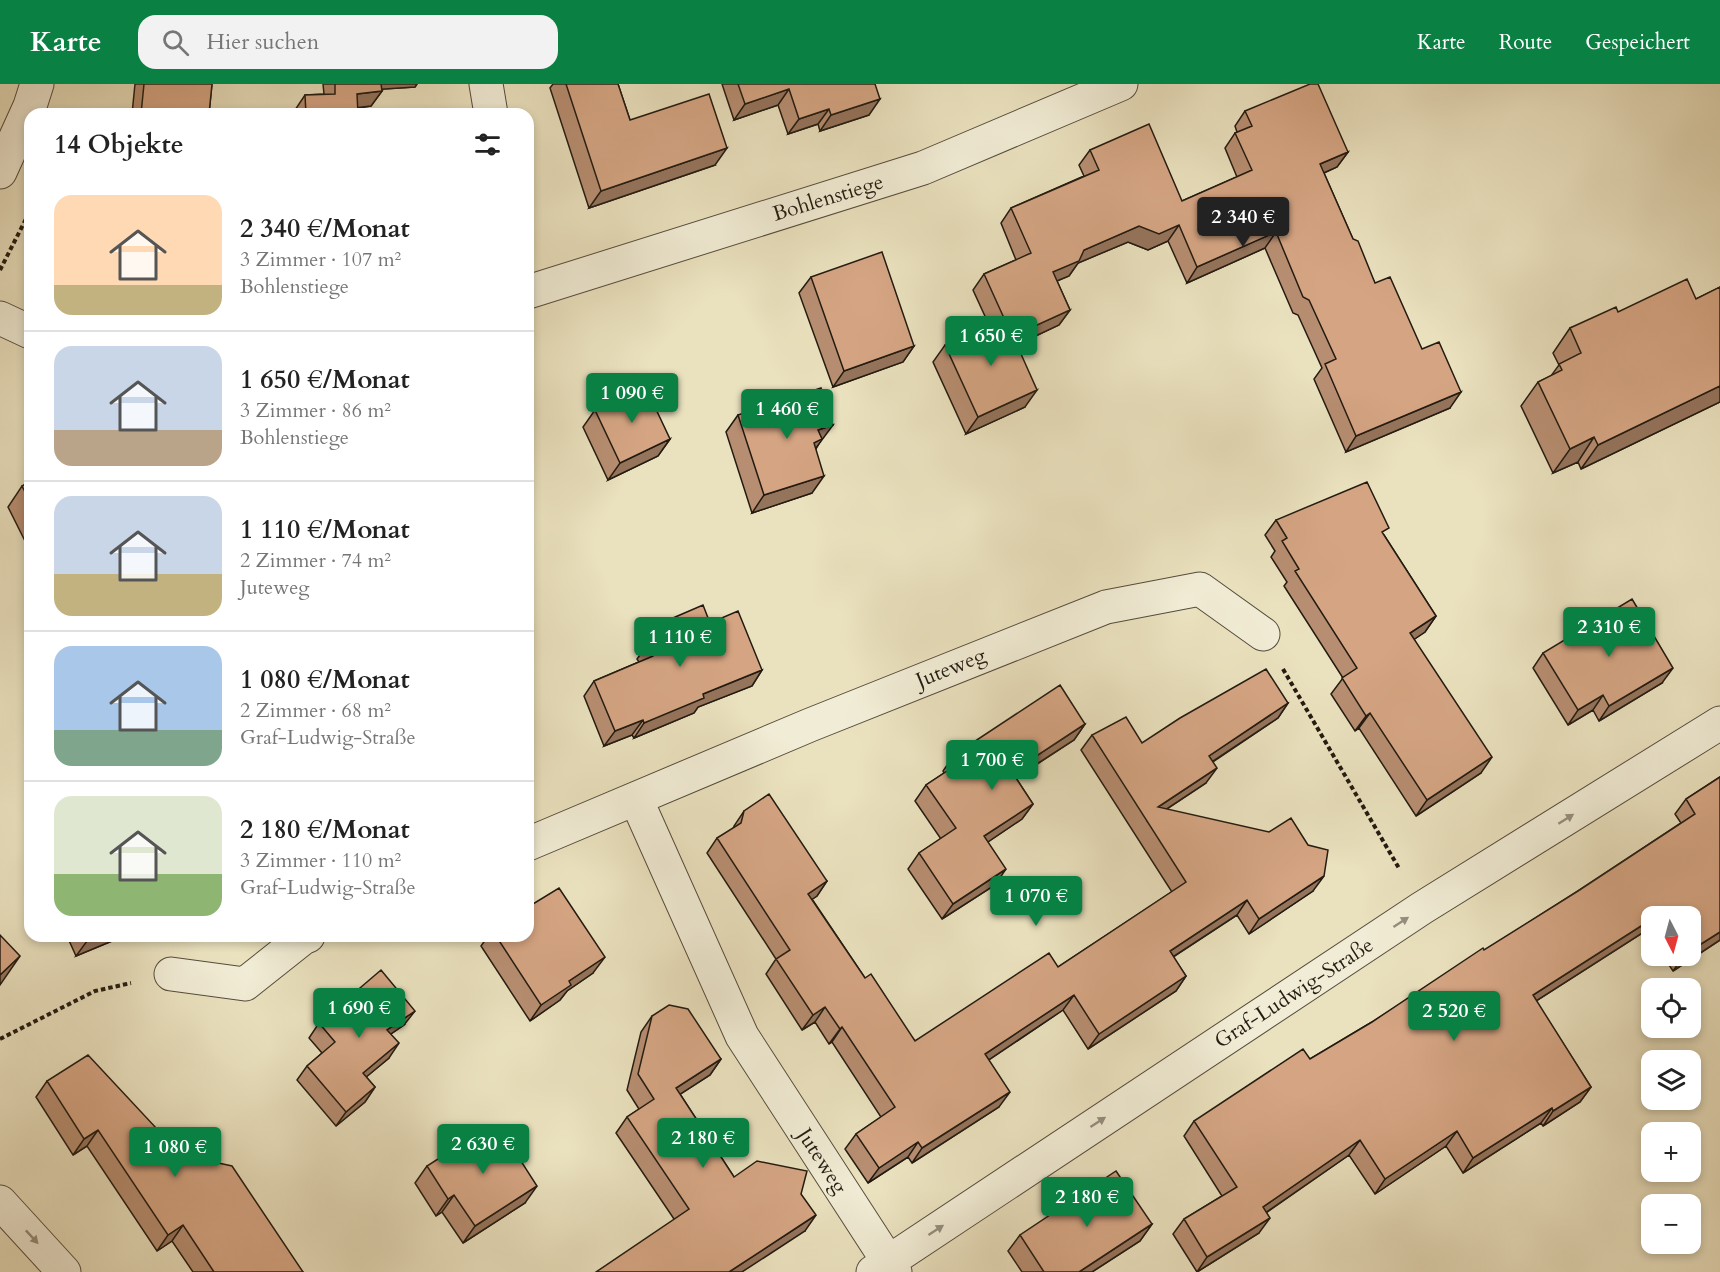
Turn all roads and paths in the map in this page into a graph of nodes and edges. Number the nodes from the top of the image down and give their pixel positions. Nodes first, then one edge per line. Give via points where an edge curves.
1 (37, 84) edge
2 (486, 84) edge
3 (1121, 84) edge
4 (29, 108) edge
5 (490, 108) edge
6 (24, 119) edge
7 (0, 172) edge
8 (24, 223) edge
9 (0, 270) edge
10 (534, 290) edge
11 (0, 318) edge
12 (24, 329) edge
13 (1263, 634) joint
14 (1720, 723) edge
15 (636, 799) junction
16 (534, 842) edge
17 (1422, 908) junction
18 (298, 942) edge
19 (171, 974) joint
20 (0, 1039) edge
21 (0, 1202) edge
22 (885, 1269) edge
23 (64, 1272) edge

1 - 4 street
2 - 5 street
3 - 10 street, Bohlenstiege via 923,168
6 - 7 street
8 - 9 path
11 - 12 street
13 - 15 street, Juteweg via 1200,589 1106,607 810,724
13 - 17 path
17 -> 14 street, Graf-Ludwig-Straße
15 - 16 street, Juteweg
15 - 22 street, Juteweg via 742,1036
22 -> 17 street, Graf-Ludwig-Straße
18 - 19 street via 245,984
19 - 20 path via 95,991
21 -> 23 street

